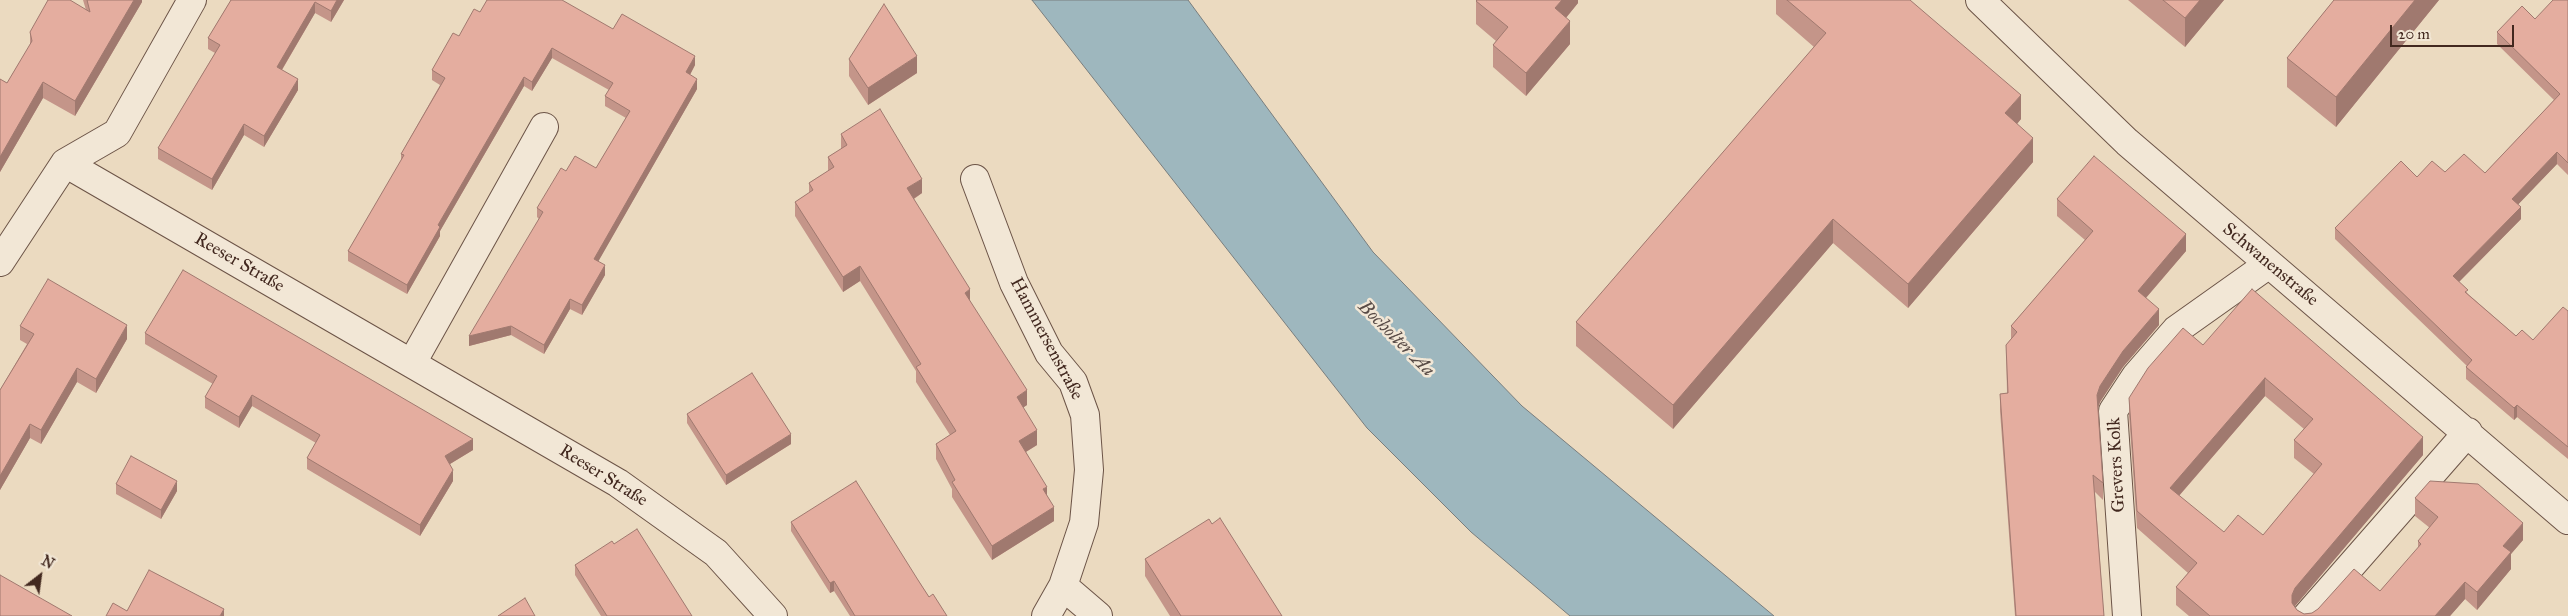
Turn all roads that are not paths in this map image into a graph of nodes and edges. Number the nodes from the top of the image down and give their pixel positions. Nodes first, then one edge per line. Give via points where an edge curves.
1 (192, 0) edge
2 (1980, 0) edge
3 (544, 127) dead end
4 (65, 163) junction
5 (975, 180) dead end
6 (0, 262) edge
7 (2269, 264) junction
8 (412, 363) junction
9 (2468, 432) junction
10 (2568, 520) edge
11 (1063, 586) junction
12 (773, 616) edge
13 (1046, 616) edge
14 (1098, 616) edge
15 (2127, 616) edge
16 (2307, 616) edge

1 - 4 street via 117,133
2 - 7 street, Schwanenstraße via 2127,142
3 - 8 street
4 - 6 street
4 - 8 street, Reeser Straße
5 - 11 street, Hammersenstraße via 1014,283 1049,353 1073,382 1085,415 1089,470 1084,523
7 - 9 street, Schwanenstraße
7 - 15 street, Grevers Kolk via 2176,330 2136,376 2113,411
8 - 12 street, Reeser Straße via 618,482 716,553
9 - 10 street, Schwanenstraße
9 - 16 street
11 - 13 street, Hammersenstraße
11 - 14 street

